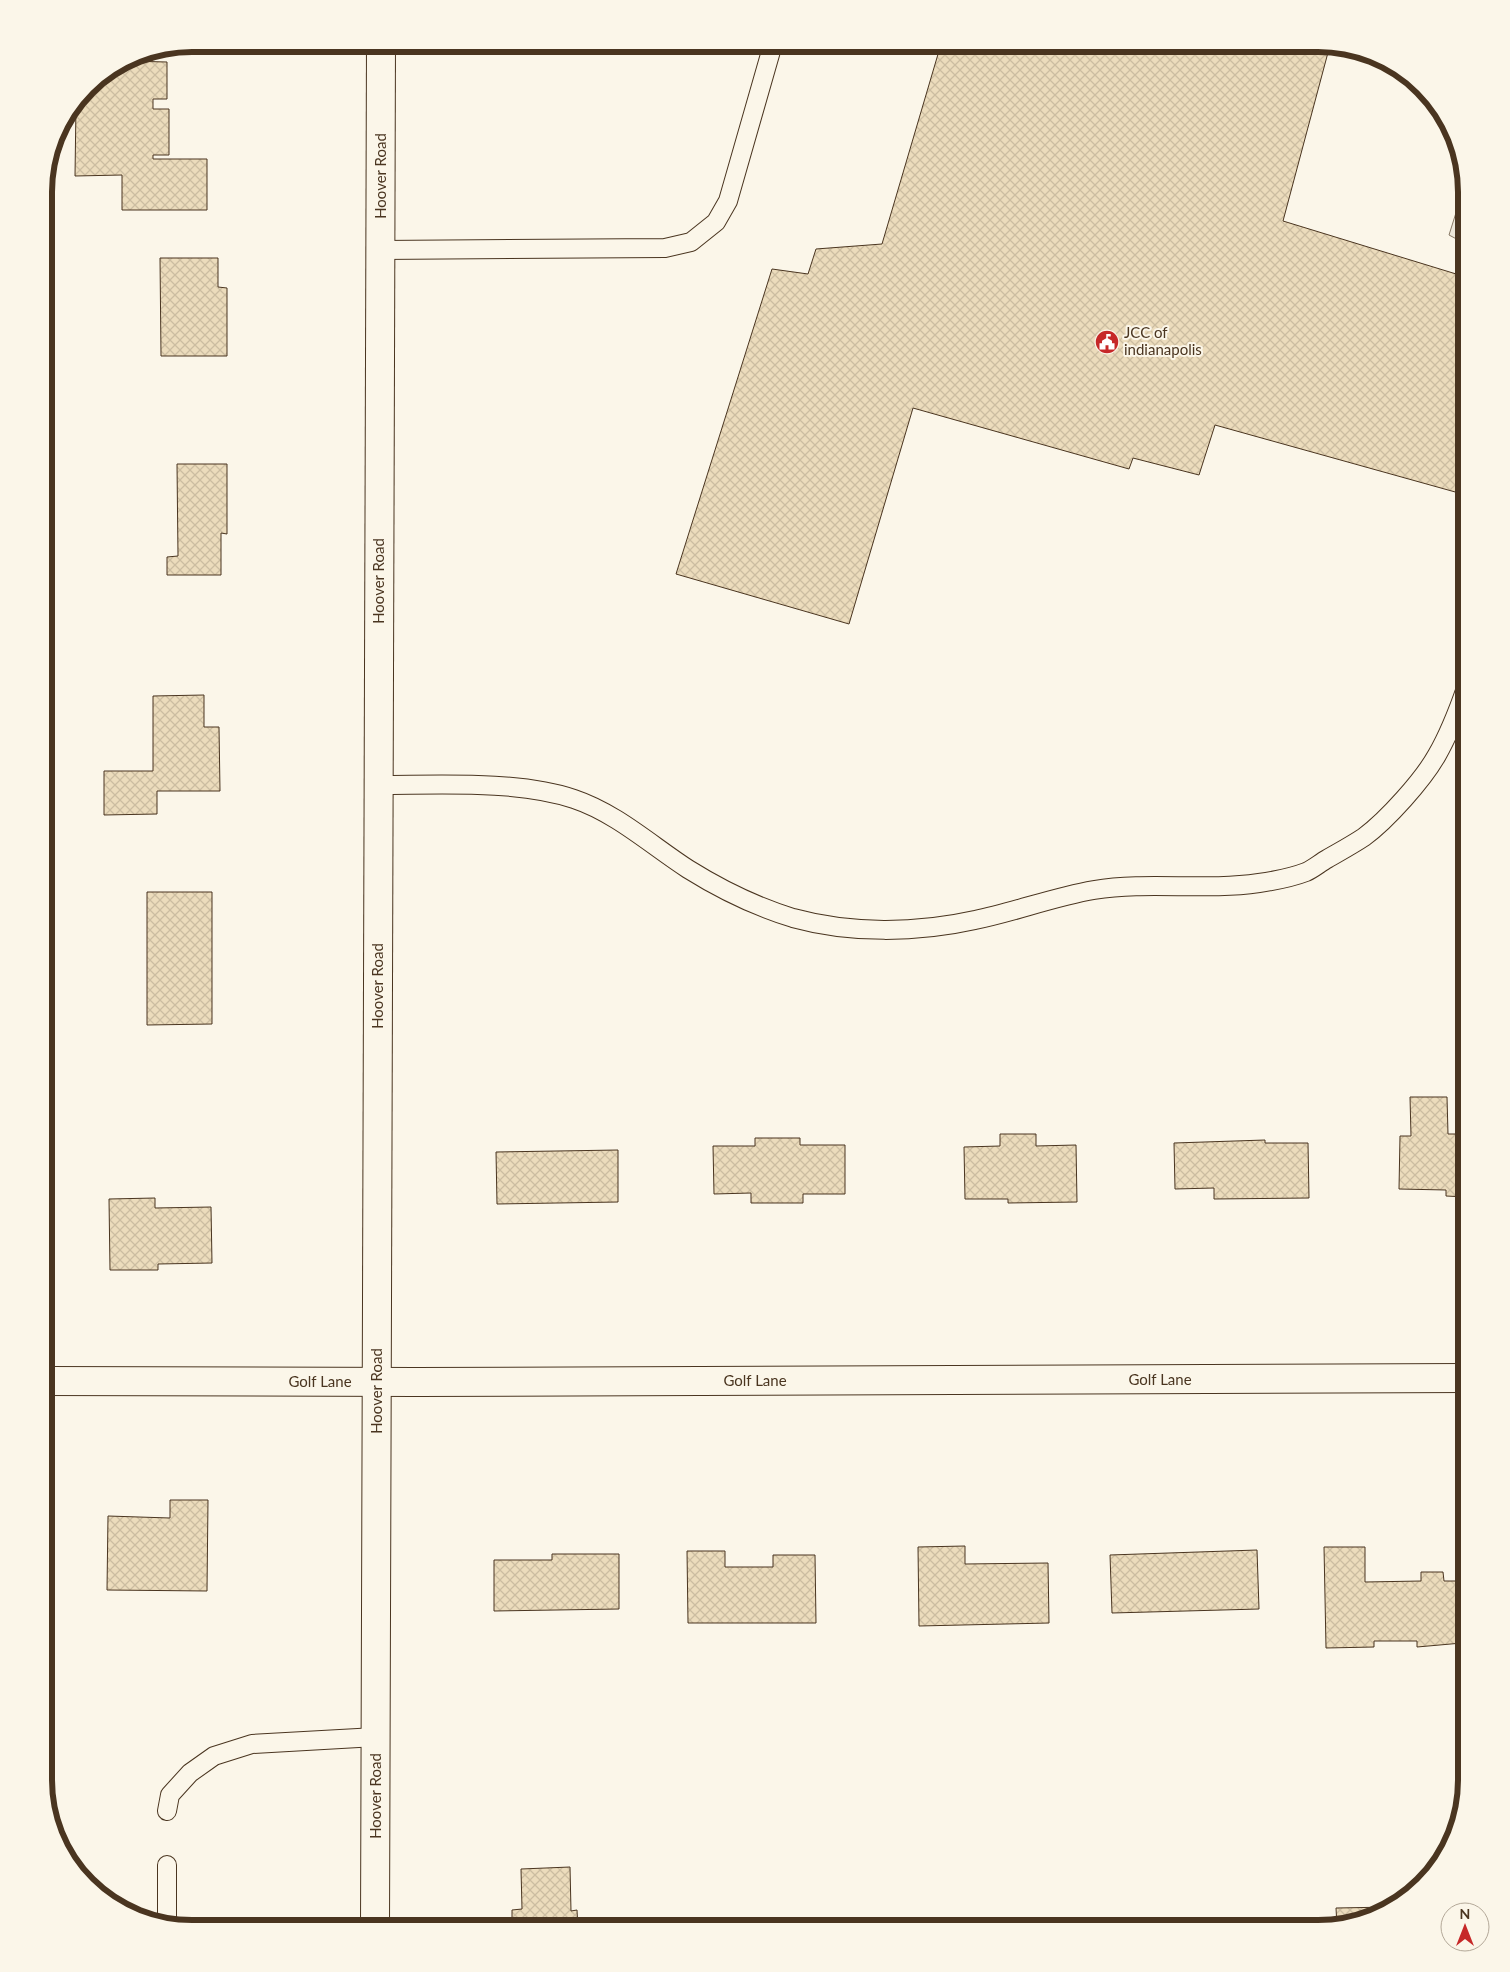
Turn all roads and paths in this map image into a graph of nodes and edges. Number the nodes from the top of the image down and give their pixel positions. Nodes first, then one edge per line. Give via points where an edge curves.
1 (381, 53) edge
2 (770, 53) edge
3 (380, 250) junction
4 (1458, 710) edge
5 (379, 785) junction
6 (1458, 1378) edge
7 (53, 1381) edge
8 (377, 1382) junction
9 (376, 1737) junction
10 (167, 1811) dead end
11 (167, 1866) dead end
12 (167, 1917) edge
13 (375, 1920) edge

1 - 3 street, Hoover Road
2 - 3 lane via 728,201 716,222 691,242 665,248
3 - 5 street, Hoover Road
4 - 5 lane via 1436,757 1407,795 1365,836 1306,872 1260,883 1095,890 975,920 911,929 861,929 827,924 794,918 760,905 689,869 602,811 573,798 491,786
5 - 8 street, Hoover Road
6 - 8 street, Golf Lane
7 - 8 street, Golf Lane
8 - 9 street, Hoover Road
9 - 10 lane via 252,1744 214,1756 190,1773 170,1795
9 - 13 street, Hoover Road
11 - 12 lane

